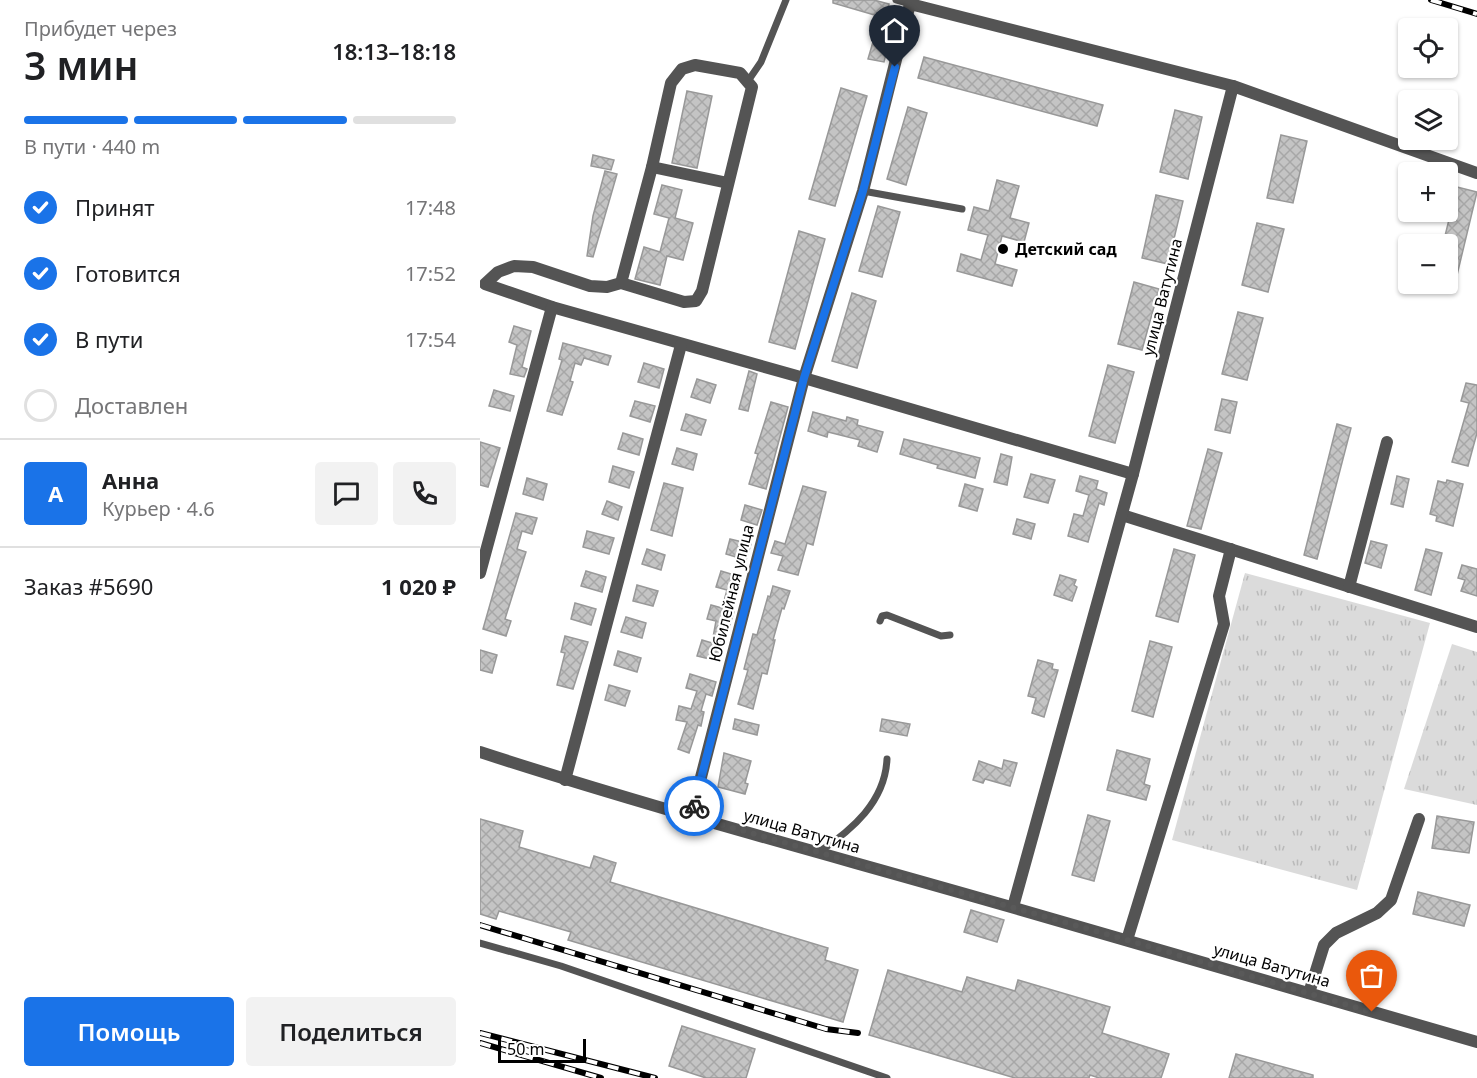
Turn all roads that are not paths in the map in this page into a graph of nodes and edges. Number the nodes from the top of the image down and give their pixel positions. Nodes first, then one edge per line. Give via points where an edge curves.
1 (786, 0) edge
2 (896, 0) edge
3 (910, 4) junction
4 (748, 81) junction
5 (1233, 86) junction
6 (652, 167) junction
7 (1477, 173) edge
8 (728, 183) junction
9 (863, 191) junction
10 (962, 209) dead end
11 (621, 283) junction
12 (483, 284) edge
13 (552, 307) junction
14 (681, 345) junction
15 (804, 378) junction
16 (1387, 442) dead end
17 (1133, 474) junction
18 (1122, 515) junction
19 (1231, 549) junction
20 (480, 573) edge
21 (1349, 587) junction
22 (880, 621) dead end
23 (1477, 627) edge
24 (951, 635) dead end
25 (480, 752) edge
26 (887, 759) dead end
27 (565, 780) junction
28 (691, 816) junction
29 (1419, 819) dead end
30 (819, 852) junction
31 (1013, 907) junction
32 (1127, 940) junction
33 (480, 943) edge
34 (1309, 993) junction
35 (1477, 1042) edge
36 (887, 1078) edge

1 - 4 lane via 761,62
2 - 3 lane
3 - 5 street
3 - 9 street, Юбилейная улица
4 - 6 street via 740,73 695,65 682,69 671,83
4 - 8 street via 752,87
5 - 7 street
5 - 17 street, улица Ватутина
6 - 8 street
6 - 11 street
8 - 11 street via 702,291 696,301 684,302
9 - 10 lane
9 - 15 street, Юбилейная улица
11 - 12 street via 590,286 533,267 514,266
12 - 13 street
13 - 14 street
13 - 20 street
14 - 15 street
14 - 27 street
15 - 17 street
15 - 28 street, Юбилейная улица
16 - 21 street
17 - 18 street, улица Ватутина
18 - 19 street
18 - 31 street, улица Ватутина
19 - 21 street
19 - 32 street via 1219,596 1224,624
21 - 23 street
22 - 24 lane via 887,615 941,636
25 - 27 street, улица Ватутина
26 - 30 lane via 880,784 863,817
27 - 28 street, улица Ватутина
28 - 30 street, улица Ватутина
29 - 34 street via 1391,900 1377,913 1336,933 1324,945
30 - 31 street, улица Ватутина
31 - 32 street, улица Ватутина
32 - 34 street, улица Ватутина
33 - 36 lane via 561,966
34 - 35 street, улица Ватутина

